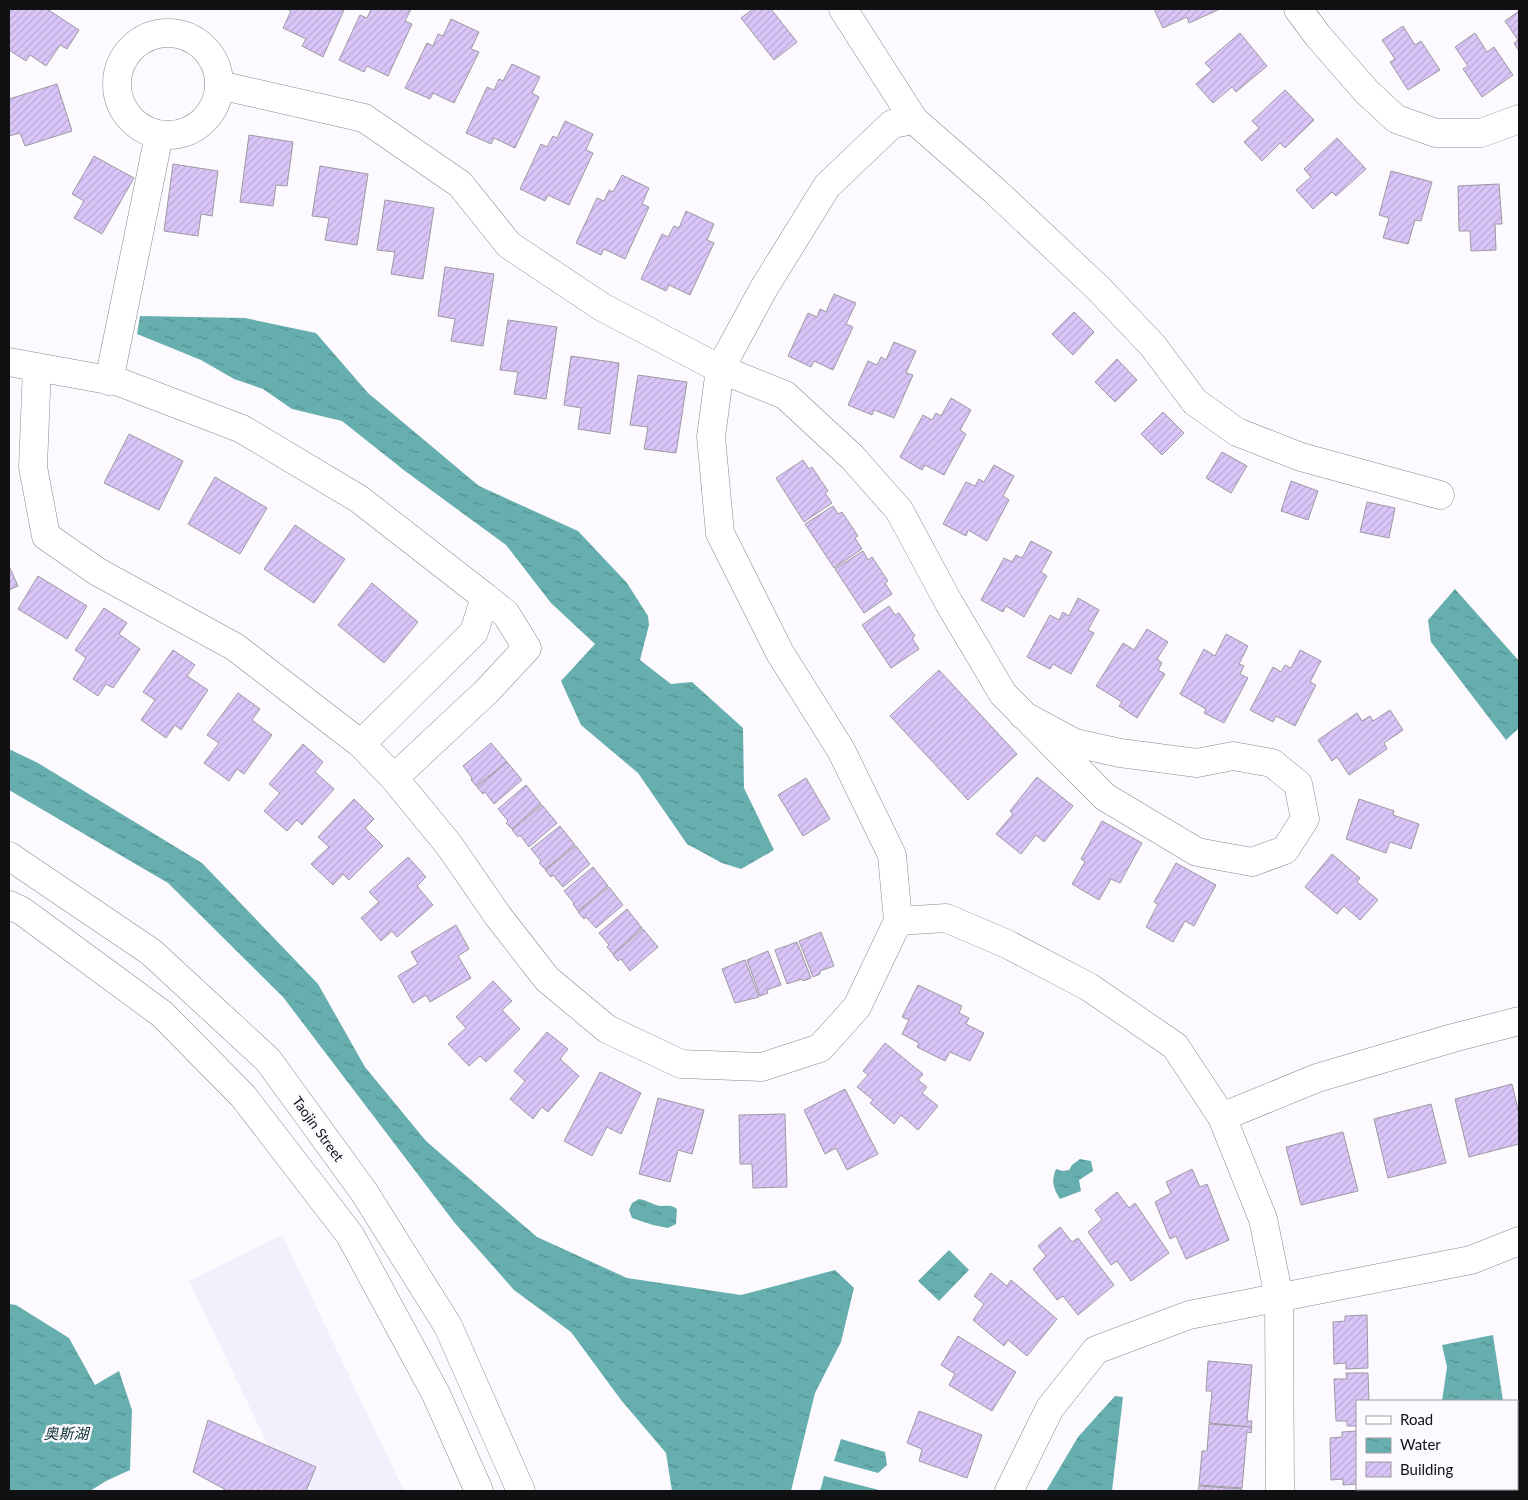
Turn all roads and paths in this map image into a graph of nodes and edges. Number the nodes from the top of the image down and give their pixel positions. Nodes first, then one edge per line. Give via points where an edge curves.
1 (843, 9) edge
2 (1298, 9) edge
3 (219, 85) junction
4 (1519, 119) edge
5 (914, 120) junction
6 (159, 135) junction
7 (9, 362) edge
8 (37, 368) junction
9 (720, 368) junction
10 (109, 381) junction
11 (1440, 495) dead end
12 (485, 597) junction
13 (1023, 715) junction
14 (361, 744) junction
15 (394, 778) junction
16 (9, 856) edge
17 (9, 905) edge
18 (898, 921) junction
19 (1519, 1021) edge
20 (1222, 1117) junction
21 (1519, 1241) edge
22 (1279, 1297) junction
23 (484, 1405) junction
24 (450, 1424) junction
25 (479, 1491) edge
26 (521, 1491) edge
27 (1009, 1491) edge
28 (1280, 1491) edge

1 - 5 street
2 - 4 street via 1366,91 1396,119 1436,134 1482,133
3 - 6 street via 216,103 207,118 193,129 176,135
3 - 6 street via 209,52 195,40 180,33 164,32 134,44 123,57 116,89 121,106 130,119 143,130
3 - 9 street via 364,118 460,184 509,245 602,307
5 - 9 street via 892,124 828,186 764,288
5 - 11 street via 1098,288 1153,346 1195,402 1237,432 1301,457
6 - 10 street
7 - 8 street
8 - 10 street
8 - 14 street via 33,467 46,536 98,572 236,647
9 - 13 street via 785,395 852,457 899,510 948,603 1003,694
9 - 18 street via 711,437 720,533 780,653 842,750 892,855
10 - 12 street via 242,429 359,498
12 - 14 street via 474,632
12 - 15 street via 506,614 527,648 487,691
13 - 13 street via 1105,797 1197,852 1252,862 1285,850 1304,819 1298,784 1272,763 1233,756 1197,762 1120,753 1076,743
14 - 15 street
15 - 18 street via 449,845 547,979 607,1029 681,1064 762,1067 820,1048 857,1007
16 - 23 street, Taojin Street via 151,952 268,1060 364,1192 448,1326
17 - 24 street via 22,911 162,1014 243,1096 350,1235
18 - 20 street via 946,918 1007,944 1089,987 1175,1046
19 - 20 street via 1316,1078
20 - 22 street via 1263,1220
21 - 22 street via 1471,1260
22 - 27 street via 1189,1314 1096,1350 1050,1408
22 - 28 street
23 - 24 street
23 - 26 street, Taojin Street
24 - 25 street

